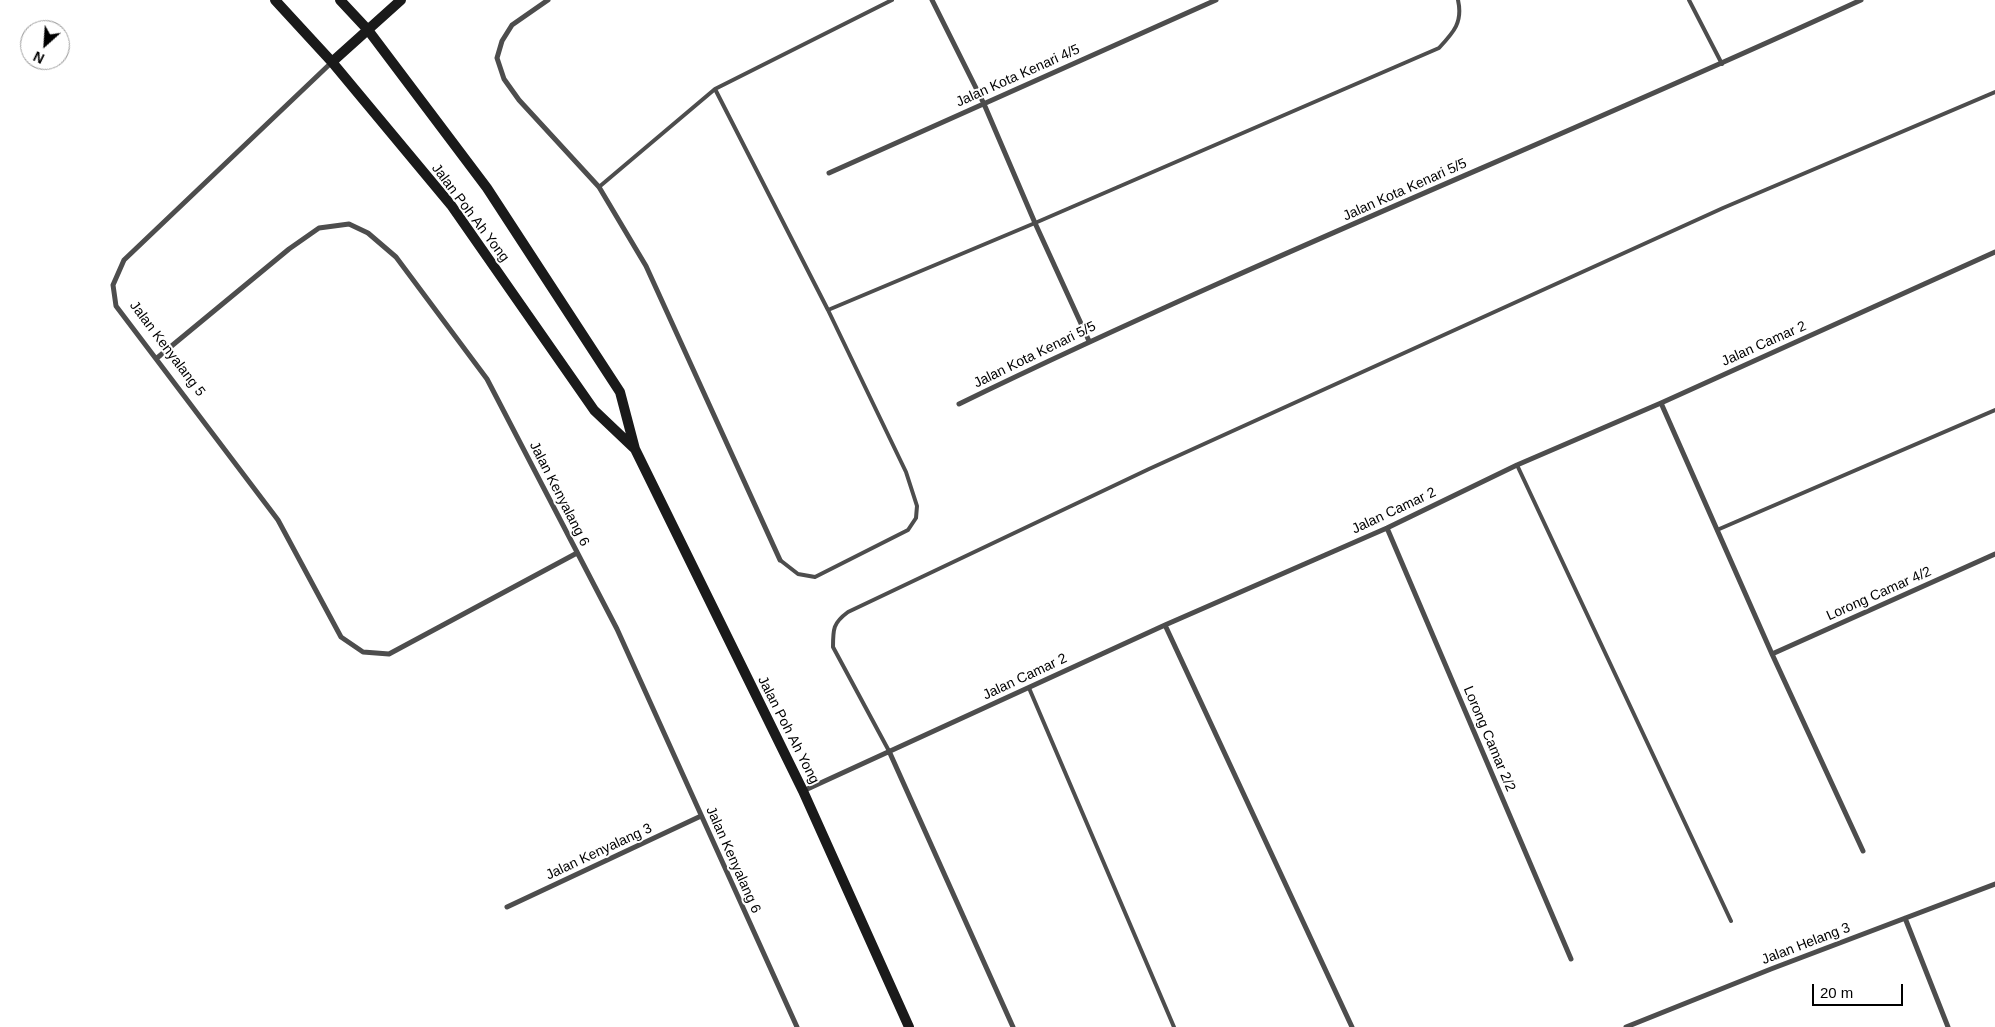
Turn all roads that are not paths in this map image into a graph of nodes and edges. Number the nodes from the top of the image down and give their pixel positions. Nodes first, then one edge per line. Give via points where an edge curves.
1 (275, 0) edge
2 (340, 0) edge
3 (401, 0) edge
4 (548, 0) edge
5 (892, 0) edge
6 (932, 0) edge
7 (1216, 0) edge
8 (1458, 0) edge
9 (1690, 0) edge
10 (1861, 0) edge
11 (368, 30) junction
12 (332, 62) junction
13 (1722, 64) junction
14 (715, 89) junction
15 (1995, 92) edge
16 (984, 104) junction
17 (829, 173) dead end
18 (599, 187) junction
19 (1035, 223) junction
20 (1995, 252) edge
21 (828, 310) junction
22 (1089, 341) junction
23 (157, 358) junction
24 (1661, 403) junction
25 (959, 404) dead end
26 (1995, 410) edge
27 (634, 449) junction
28 (1517, 465) junction
29 (1387, 528) junction
30 (1716, 530) junction
31 (577, 553) junction
32 (1995, 554) edge
33 (780, 560) joint
34 (1165, 625) junction
35 (1772, 654) junction
36 (1028, 688) junction
37 (889, 751) junction
38 (803, 792) junction
39 (701, 816) junction
40 (1863, 851) dead end
41 (1995, 884) edge
42 (507, 907) dead end
43 (1905, 918) junction
44 (1730, 921) dead end
45 (1571, 959) dead end
46 (906, 1026) edge
47 (797, 1027) edge
48 (1014, 1027) edge
49 (1174, 1027) edge
50 (1352, 1027) edge
51 (1626, 1027) edge
52 (1948, 1027) edge

1 - 12 main road, Jalan Poh Ah Yong
2 - 11 main road, Jalan Poh Ah Yong
3 - 11 main road, Jalan Kenyalang 5
4 - 18 street via 512,25 497,58 504,79 519,100
5 - 14 lane
6 - 16 street
7 - 16 street, Jalan Kota Kenari 4/5
8 - 19 lane via 1461,14 1451,35 1439,48
9 - 13 lane
10 - 13 street, Jalan Kota Kenari 5/5
11 - 12 main road, Jalan Kenyalang 5
11 - 27 main road, Jalan Poh Ah Yong via 487,188 620,392
12 - 23 street, Jalan Kenyalang 5 via 124,260 114,285 116,306
12 - 27 main road, Jalan Poh Ah Yong via 451,205 594,410
13 - 22 street, Jalan Kota Kenari 5/5
14 - 18 lane
14 - 21 lane
15 - 37 lane via 1705,216 1149,469 848,612 836,621 833,647
16 - 17 street, Jalan Kota Kenari 4/5
16 - 19 street
18 - 33 street via 646,266
19 - 21 lane
19 - 22 street
20 - 24 street, Jalan Camar 2
21 - 33 lane via 906,472 917,506 916,518 908,530 815,578 798,574
22 - 25 street, Jalan Kota Kenari 5/5
23 - 31 street, Jalan Kenyalang 5 via 278,520 341,637 363,652 388,654
23 - 31 street, Jalan Kenyalang 6 via 319,228 349,224 368,233 396,258 486,380
24 - 28 street, Jalan Camar 2
24 - 30 street
26 - 30 lane
27 - 38 main road, Jalan Poh Ah Yong
28 - 29 street, Jalan Camar 2
28 - 44 lane
29 - 34 street, Jalan Camar 2
29 - 45 street, Lorong Camar 2/2
30 - 35 street
31 - 39 street, Jalan Kenyalang 6 via 616,629
32 - 35 street, Lorong Camar 4/2
34 - 36 street, Jalan Camar 2
34 - 50 street
35 - 40 street
36 - 37 street, Jalan Camar 2
36 - 49 lane
37 - 38 street, Jalan Camar 2
37 - 48 street
38 - 46 main road, Jalan Poh Ah Yong
39 - 42 street, Jalan Kenyalang 3
39 - 47 street, Jalan Kenyalang 6
41 - 43 street, Jalan Helang 3
43 - 51 street, Jalan Helang 3
43 - 52 street

